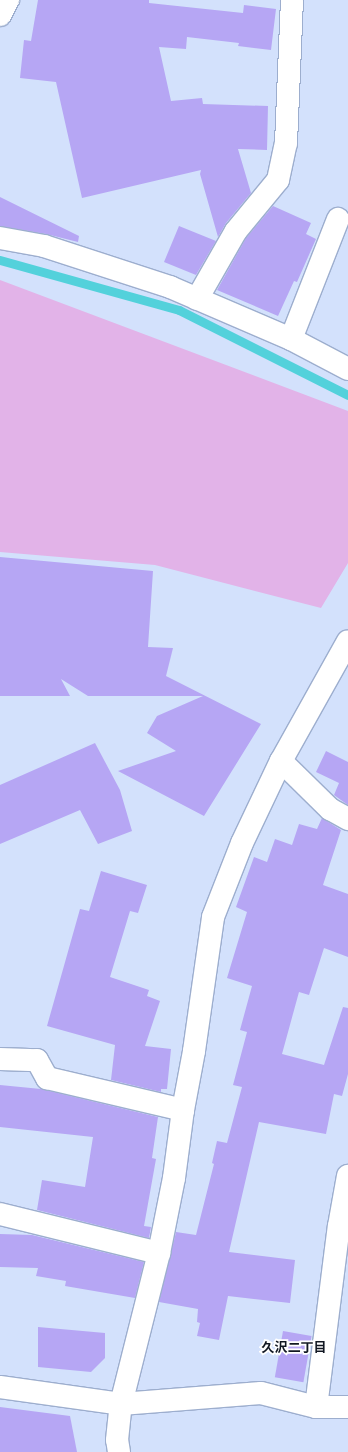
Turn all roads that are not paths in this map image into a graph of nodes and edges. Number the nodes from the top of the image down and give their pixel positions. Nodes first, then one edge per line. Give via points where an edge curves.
1 (8, 0) edge
2 (292, 0) edge
3 (0, 16) edge
4 (338, 219) dead end
5 (0, 238) edge
6 (197, 298) junction
7 (291, 339) junction
8 (348, 369) edge
9 (348, 641) edge
10 (281, 762) junction
11 (348, 819) edge
12 (0, 1059) edge
13 (182, 1110) junction
14 (348, 1176) edge
15 (0, 1214) edge
16 (159, 1253) junction
17 (0, 1387) edge
18 (121, 1404) junction
19 (316, 1407) junction
20 (348, 1407) edge
21 (119, 1452) edge

1 - 3 street
2 - 6 street via 286,143 278,180 236,231
4 - 7 street
5 - 6 street via 44,246
6 - 7 street
7 - 8 street
9 - 10 street
10 - 11 street via 330,809
10 - 13 street via 242,843 213,917 194,1051
12 - 13 street via 37,1060 47,1078
13 - 16 street via 174,1178
14 - 19 street via 339,1226
15 - 16 street
16 - 18 street
17 - 18 street
18 - 19 street via 261,1393
18 - 21 street via 117,1440
19 - 20 street

